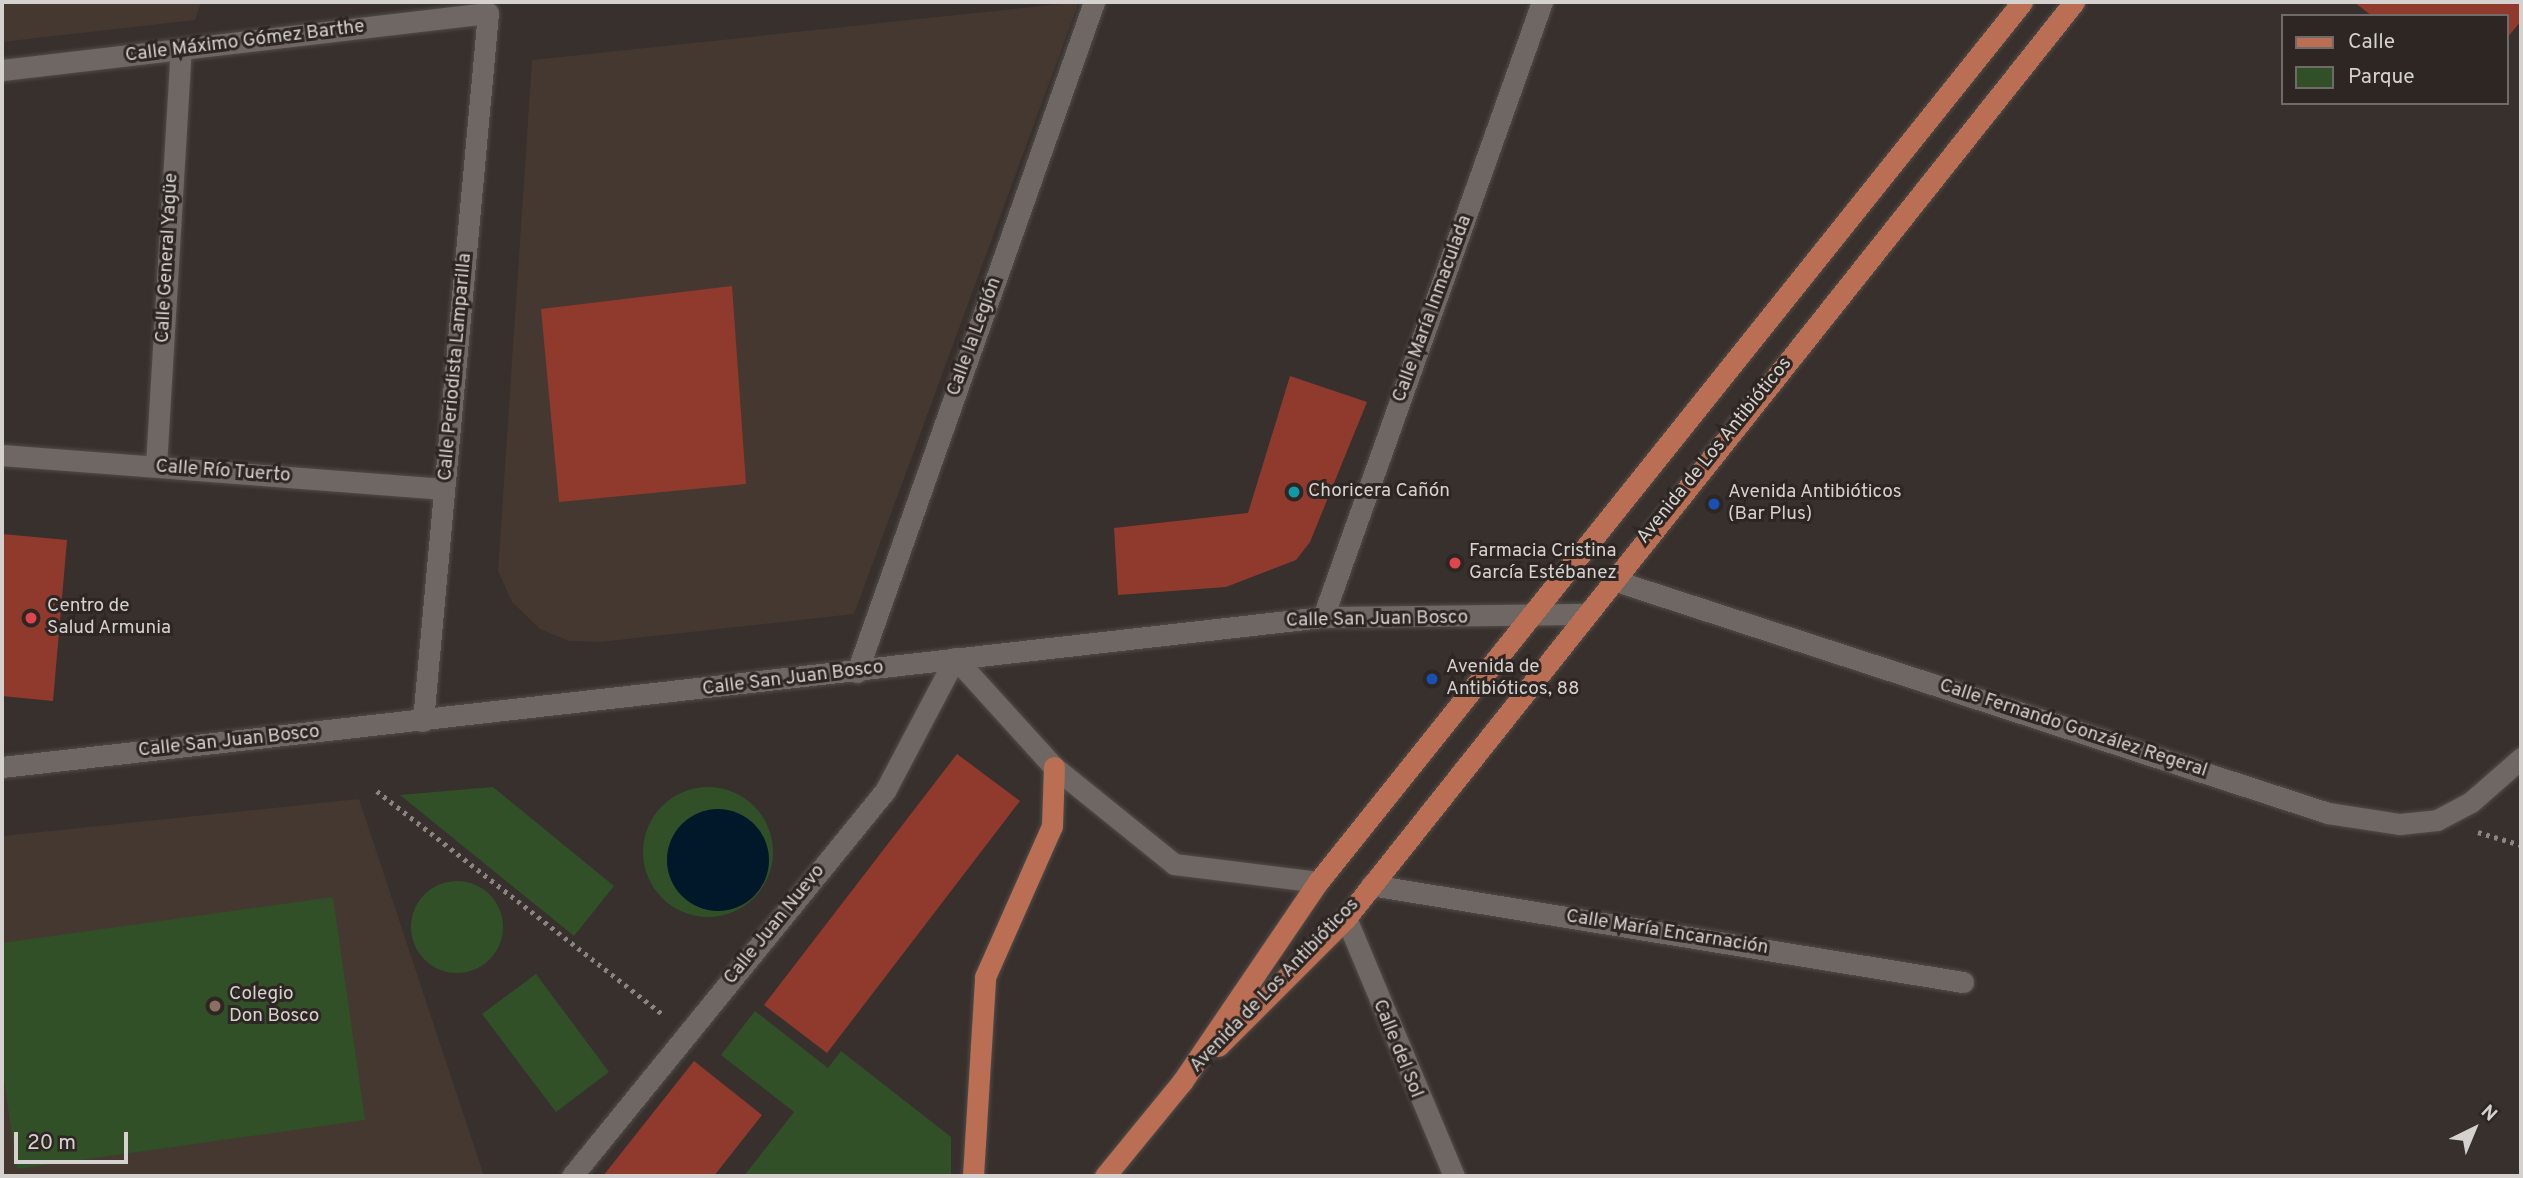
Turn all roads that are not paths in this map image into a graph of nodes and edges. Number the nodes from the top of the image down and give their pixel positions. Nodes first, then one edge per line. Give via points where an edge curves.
1 (1094, 2) edge
2 (1542, 2) edge
3 (2022, 2) edge
4 (2074, 2) edge
5 (488, 13) joint
6 (181, 49) junction
7 (2, 71) edge
8 (2, 455) edge
9 (156, 466) junction
10 (444, 489) junction
11 (1612, 580) junction
12 (1585, 614) junction
13 (1323, 617) junction
14 (1531, 617) junction
15 (955, 659) junction
16 (857, 672) junction
17 (423, 721) junction
18 (2521, 758) edge
19 (2, 767) edge
20 (1054, 768) junction
21 (1318, 882) junction
22 (1371, 885) junction
23 (1346, 918) junction
24 (1963, 982) dead end
25 (1182, 1082) junction
26 (572, 1176) edge
27 (973, 1176) edge
28 (1105, 1176) edge
29 (1454, 1176) edge

1 - 16 street, Calle la Legión
2 - 13 street, Calle María Inmaculada
3 - 14 main road, Avenida de Los Antibióticos
4 - 11 main road, Avenida de Los Antibióticos
5 - 6 street, Calle Máximo Gómez Barthe
5 - 10 street, Calle Periodista Lamparilla
6 - 7 street, Calle Máximo Gómez Barthe
6 - 9 street, Calle General Yagüe
8 - 9 street, Calle Río Tuerto
9 - 10 street, Calle Río Tuerto
10 - 17 street, Calle Periodista Lamparilla
11 - 12 main road, Avenida de Los Antibióticos
11 - 18 street, Calle Fernando González Regeral via 2328,813 2400,824 2437,820 2471,802
12 - 14 street, Calle San Juan Bosco
12 - 22 main road, Avenida de Los Antibióticos
13 - 14 street, Calle San Juan Bosco
13 - 15 street, Calle San Juan Bosco
14 - 21 main road, Avenida de Los Antibióticos
15 - 16 street, Calle San Juan Bosco
15 - 20 street
15 - 26 street, Calle Juan Nuevo via 882,795
16 - 17 street, Calle San Juan Bosco
17 - 19 street, Calle San Juan Bosco
20 - 21 street via 1174,863
20 - 27 main road via 1052,826 985,977
21 - 25 main road, Avenida de Los Antibióticos
22 - 23 main road, Avenida de Los Antibióticos
22 - 24 street, Calle María Encarnación
23 - 25 main road, Avenida de Los Antibióticos
23 - 29 street, Calle del Sol
25 - 28 main road, Avenida de Los Antibióticos

